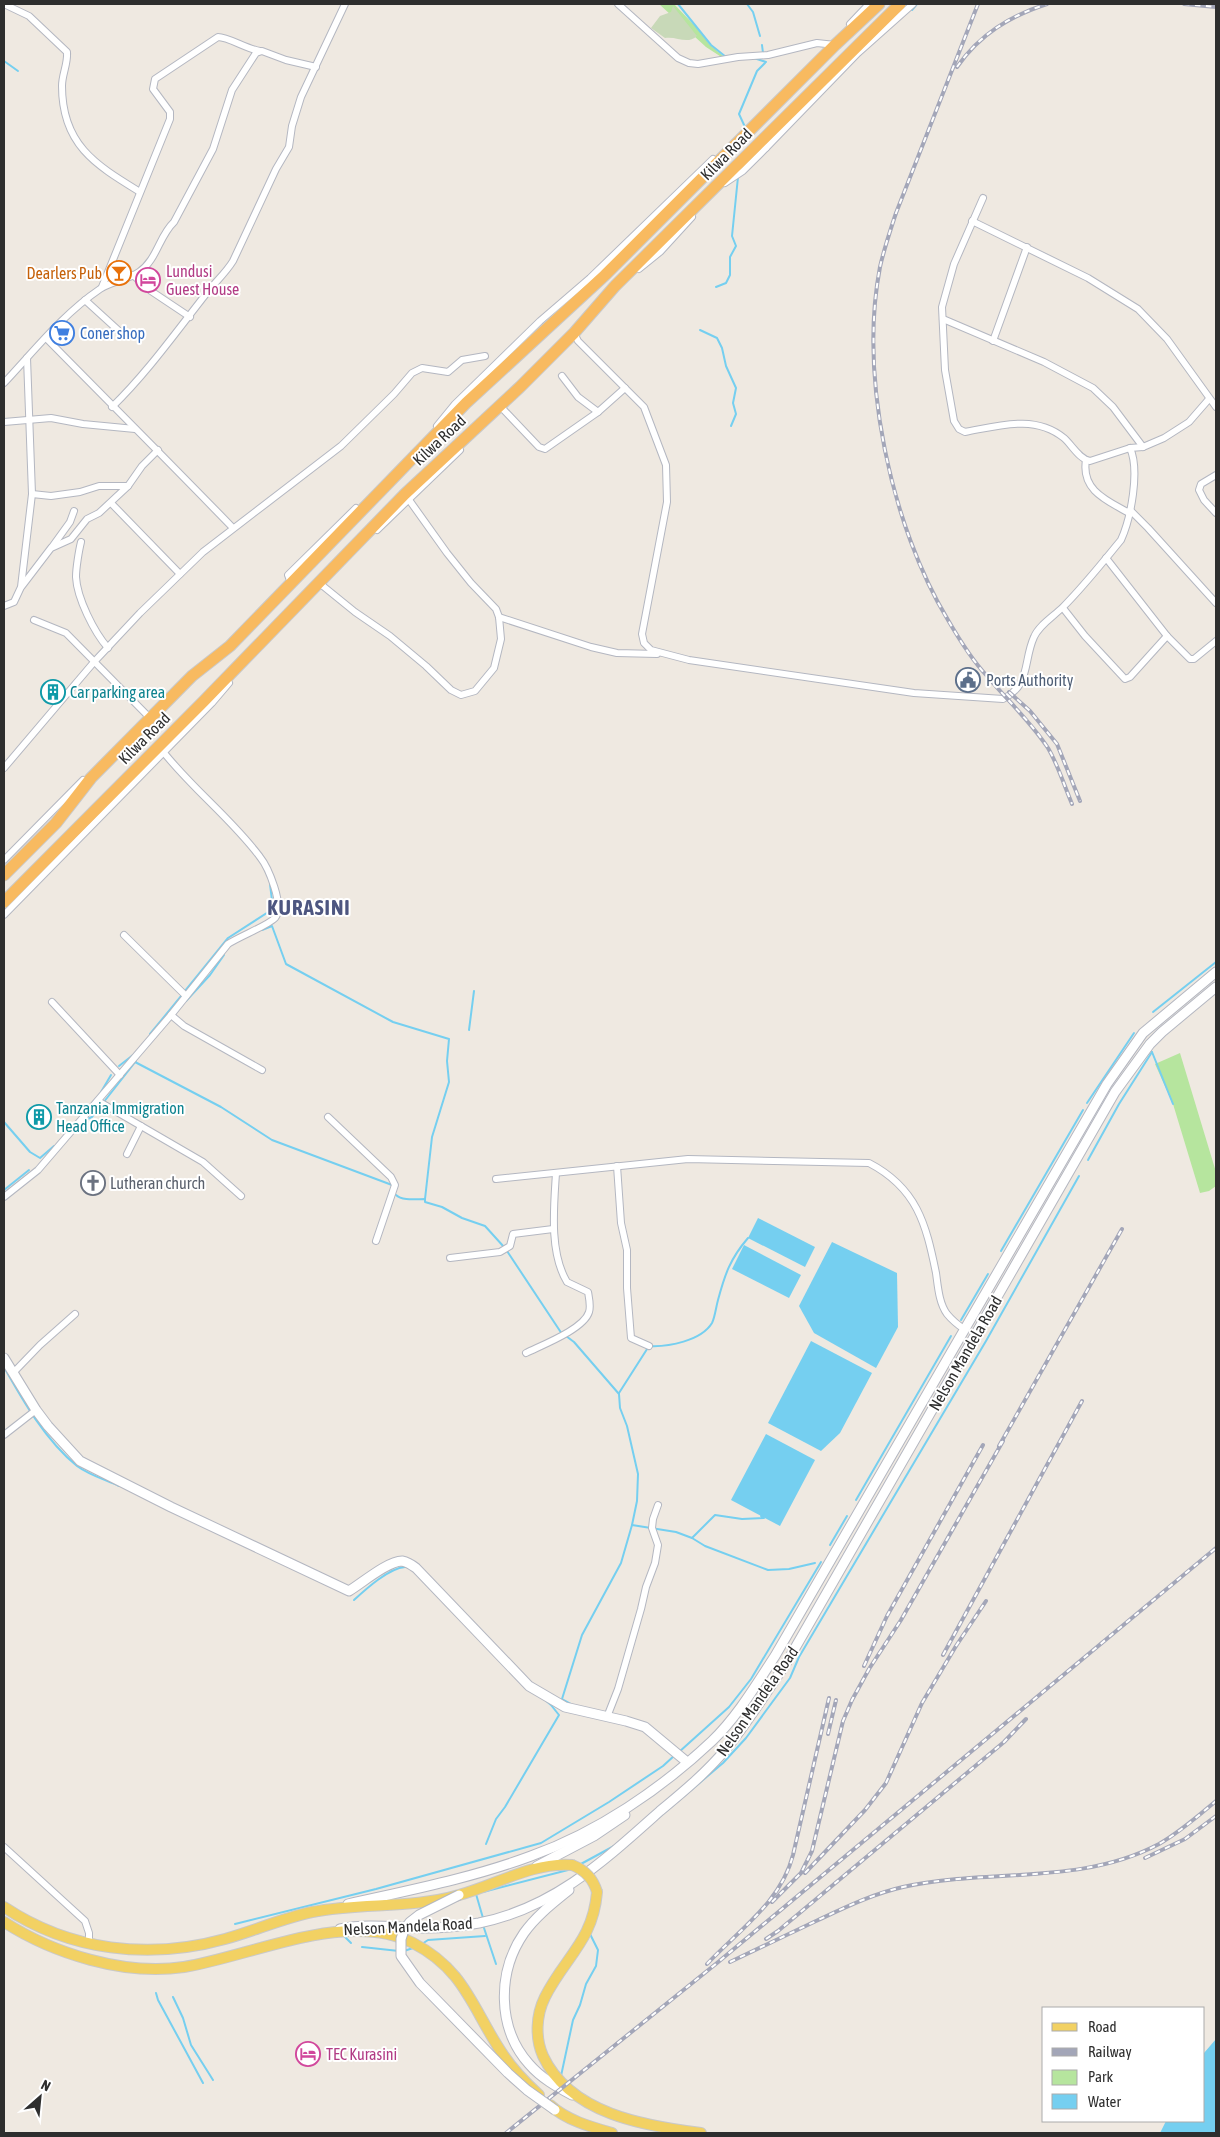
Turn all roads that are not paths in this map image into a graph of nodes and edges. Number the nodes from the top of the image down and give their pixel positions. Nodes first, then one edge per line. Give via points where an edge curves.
1 (345, 4) edge
2 (618, 4) edge
3 (870, 4) edge
4 (879, 4) edge
5 (900, 4) edge
6 (913, 4) edge
7 (6, 5) edge
8 (833, 44) junction
9 (260, 51) junction
10 (316, 67) junction
11 (763, 146) junction
12 (140, 192) junction
13 (983, 198) dead end
14 (972, 221) junction
15 (1027, 247) junction
16 (133, 275) junction
17 (102, 287) junction
18 (85, 300) junction
19 (190, 317) junction
20 (943, 318) junction
21 (119, 331) dead end
22 (574, 335) junction
23 (46, 338) junction
24 (993, 341) junction
25 (485, 356) dead end
26 (27, 358) junction
27 (562, 376) dead end
28 (4, 383) edge
29 (625, 388) junction
30 (1209, 399) junction
31 (112, 407) junction
32 (1216, 407) edge
33 (502, 408) junction
34 (598, 412) junction
35 (28, 419) junction
36 (4, 422) edge
37 (135, 428) junction
38 (1143, 446) junction
39 (1130, 448) junction
40 (158, 450) junction
41 (1086, 460) junction
42 (1216, 475) edge
43 (128, 486) junction
44 (32, 494) junction
45 (407, 497) junction
46 (111, 503) junction
47 (74, 511) dead end
48 (1129, 512) junction
49 (1216, 513) edge
50 (233, 528) junction
51 (81, 542) dead end
52 (51, 548) junction
53 (1106, 558) junction
54 (180, 574) junction
55 (320, 584) junction
56 (21, 588) junction
57 (1215, 599) edge
58 (4, 606) edge
59 (1063, 608) junction
60 (499, 616) junction
61 (34, 620) dead end
62 (1167, 636) junction
63 (1216, 641) edge
64 (108, 648) junction
65 (665, 654) junction
66 (94, 662) junction
67 (151, 719) junction
68 (161, 749) junction
69 (4, 768) edge
70 (4, 860) edge
71 (4, 875) edge
72 (4, 902) edge
73 (4, 915) edge
74 (124, 935) dead end
75 (1216, 972) edge
76 (1216, 987) edge
77 (186, 996) junction
78 (52, 1002) dead end
79 (171, 1015) junction
80 (262, 1070) dead end
81 (120, 1075) junction
82 (98, 1100) junction
83 (328, 1117) dead end
84 (140, 1126) junction
85 (127, 1154) dead end
86 (617, 1166) junction
87 (556, 1172) junction
88 (496, 1179) dead end
89 (241, 1196) dead end
90 (4, 1197) edge
91 (553, 1229) junction
92 (376, 1241) dead end
93 (450, 1258) dead end
94 (75, 1314) dead end
95 (964, 1329) junction
96 (649, 1346) dead end
97 (526, 1353) dead end
98 (4, 1358) edge
99 (13, 1373) junction
100 (36, 1410) junction
101 (4, 1435) edge
102 (658, 1505) dead end
103 (607, 1717) junction
104 (688, 1762) junction
105 (665, 1781) junction
106 (4, 1847) edge
107 (598, 1866) junction
108 (530, 1870) junction
109 (459, 1895) junction
110 (4, 1907) edge
111 (312, 1912) junction
112 (4, 1922) edge
113 (294, 1940) junction
114 (89, 1943) junction
115 (585, 2102) junction
116 (555, 2110) junction
117 (612, 2133) edge
118 (701, 2133) edge

1 - 10 street
2 - 8 street via 678,58 689,63 768,55 817,43
3 - 8 street
4 - 8 highway, Kilwa Road
5 - 11 highway, Kilwa Road
6 - 11 street
7 - 12 street via 29,16 67,52 62,80 64,105 71,132 81,149 98,165
8 - 67 highway, Kilwa Road via 605,276 466,403 230,646 192,676
9 - 10 street
9 - 12 street via 218,37 155,79 153,89 170,115
9 - 16 street via 251,59 232,90 213,149 174,222 165,230 150,261
10 - 19 street via 295,112 289,147 233,261
11 - 22 highway, Kilwa Road via 614,286
12 - 17 street
13 - 14 street
14 - 15 street
14 - 20 street via 944,295
15 - 24 street
15 - 30 street via 1088,278 1138,309 1166,339
16 - 17 street
16 - 19 street
17 - 18 street
18 - 21 street
18 - 23 street
19 - 31 street
20 - 24 street
20 - 41 street via 946,370 954,421 959,430 965,432 1010,423 1043,427 1063,437
22 - 29 street
22 - 33 highway, Kilwa Road
23 - 26 street
23 - 31 street
24 - 38 street via 1044,362 1093,388 1113,407
25 - 50 street via 462,360 448,372 422,368 412,373 341,446
26 - 28 street
26 - 35 street
27 - 34 street via 578,397
29 - 34 street
29 - 65 street via 644,408 666,465 667,502 642,634 644,643 651,650
30 - 32 street
30 - 38 street via 1189,422 1164,438
31 - 37 street
33 - 34 street via 542,449
33 - 45 highway, Kilwa Road
35 - 36 street
35 - 37 street via 51,418
35 - 44 street
37 - 40 street
38 - 39 street
39 - 41 street
39 - 48 street via 1135,472
40 - 43 street
40 - 50 street
41 - 48 street via 1087,482 1102,496
42 - 49 street via 1201,484 1199,490
43 - 44 street via 99,486 50,496
43 - 46 street
44 - 56 street
45 - 55 highway, Kilwa Road
45 - 60 street via 446,553
46 - 52 street via 87,519 71,539
46 - 54 street
47 - 52 street
48 - 53 street via 1121,540
48 - 57 street
50 - 54 street
51 - 64 street via 76,574 78,588 95,632
52 - 56 street
53 - 59 street
53 - 62 street
54 - 64 street
55 - 60 street via 461,695 475,692 494,668 501,639
55 - 68 highway, Kilwa Road
56 - 58 street via 14,602
59 - 62 street via 1125,679
59 - 65 street via 1034,635 1020,686 1003,699 914,693
60 - 65 street via 617,653
61 - 66 street via 66,633
62 - 63 street via 1190,659
64 - 66 street
66 - 67 street
66 - 69 street
67 - 70 street
67 - 71 highway, Kilwa Road
68 - 72 highway, Kilwa Road
68 - 73 street
68 - 77 street via 260,857 272,882 278,908 275,918 228,944
74 - 77 street
75 - 95 main road, Nelson Mandela Road via 1143,1032 1107,1084
76 - 107 main road, Nelson Mandela Road via 1150,1044 1116,1092 787,1662 726,1749 701,1776
77 - 79 street
78 - 81 street
79 - 80 street via 184,1026
79 - 81 street
81 - 82 street
82 - 84 street
82 - 90 street via 38,1170
83 - 92 street via 391,1177 395,1185
84 - 85 street
84 - 89 street via 203,1162
86 - 87 street
86 - 95 street via 688,1159 869,1163 888,1173 916,1205 926,1229 941,1300 946,1312
86 - 96 street via 621,1223 627,1250 631,1338
87 - 88 street
87 - 91 street
91 - 93 street via 513,1234 510,1246 500,1252
91 - 97 street via 564,1278 571,1285 588,1292 589,1312 563,1336
94 - 99 street
95 - 104 main road, Nelson Mandela Road via 775,1656 713,1739
98 - 99 main road
99 - 100 main road
100 - 101 street
100 - 103 main road via 80,1461 170,1507 349,1590 394,1563 410,1564 529,1686 565,1707
102 - 103 street via 652,1528 658,1545 655,1563
103 - 104 main road via 644,1727
104 - 105 main road, Nelson Mandela Road
105 - 108 main road via 594,1836
105 - 111 main road, Nelson Mandela Road via 590,1829 532,1856 437,1884
106 - 114 street via 85,1921
107 - 113 main road, Nelson Mandela Road via 536,1904 480,1923 426,1928 382,1924 354,1926
107 - 115 main road via 534,1920 515,1947 505,1981 506,2017 521,2054 542,2077
108 - 109 main road
108 - 115 main road, bridge via 559,1864 572,1865 587,1873 596,1892 588,1930 545,1997 538,2025 540,2050 550,2069
109 - 111 main road via 426,1903
109 - 116 main road, bridge via 410,1922 401,1939 401,1956 420,1983 508,2073
110 - 114 main road, Nelson Mandela Road via 54,1934
111 - 114 main road, Nelson Mandela Road via 224,1939 168,1950 138,1951
112 - 113 main road, Nelson Mandela Road via 77,1956 149,1969 183,1967
113 - 116 main road via 361,1930 383,1932 413,1943 443,1963 455,1976 518,2075
115 - 118 main road via 647,2125
116 - 117 main road

